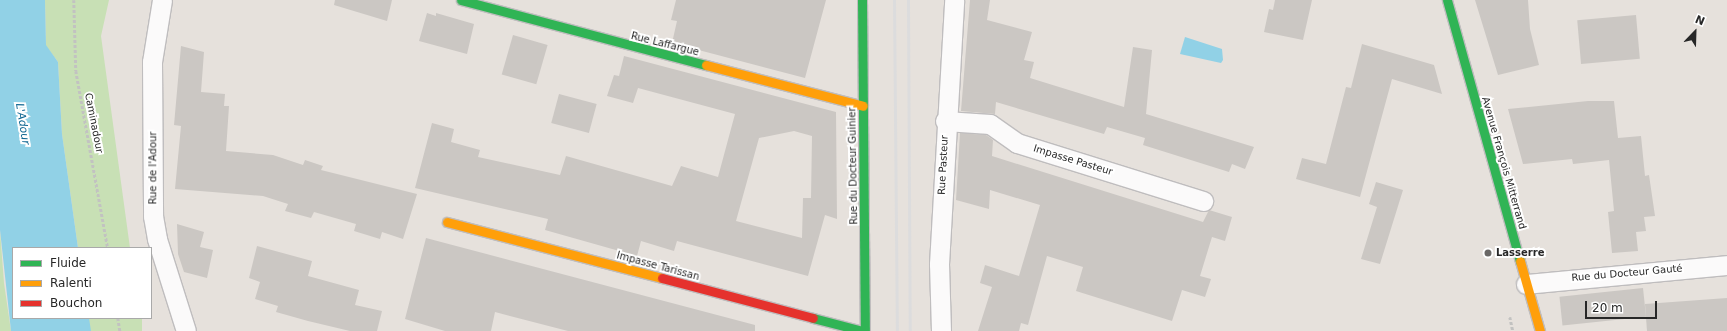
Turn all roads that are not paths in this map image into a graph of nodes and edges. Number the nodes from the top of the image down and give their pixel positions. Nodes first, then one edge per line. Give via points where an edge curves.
1 (162, 0) edge
2 (461, 0) edge
3 (862, 0) edge
4 (954, 0) edge
5 (1447, 0) edge
6 (863, 106) junction
7 (945, 120) junction
8 (1203, 201) dead end
9 (447, 222) dead end
10 (1727, 265) edge
11 (1526, 284) junction
12 (186, 331) edge
13 (864, 331) edge
14 (941, 331) edge
15 (1540, 331) edge

1 - 12 street, Rue de l'Adour via 152,62 153,216 157,238
2 - 6 street, Rue Laffargue
3 - 6 street, Rue du Docteur Guinier
4 - 7 street, Rue Pasteur
5 - 11 street, Avenue François Mitterrand
6 - 13 street, Rue du Docteur Guinier
7 - 8 street, Impasse Pasteur via 990,124 1018,143
7 - 14 street, Rue Pasteur via 939,264
9 - 13 street, Impasse Tarissan
10 - 11 street, Rue du Docteur Gauté
11 - 15 street, Avenue François Mitterrand

